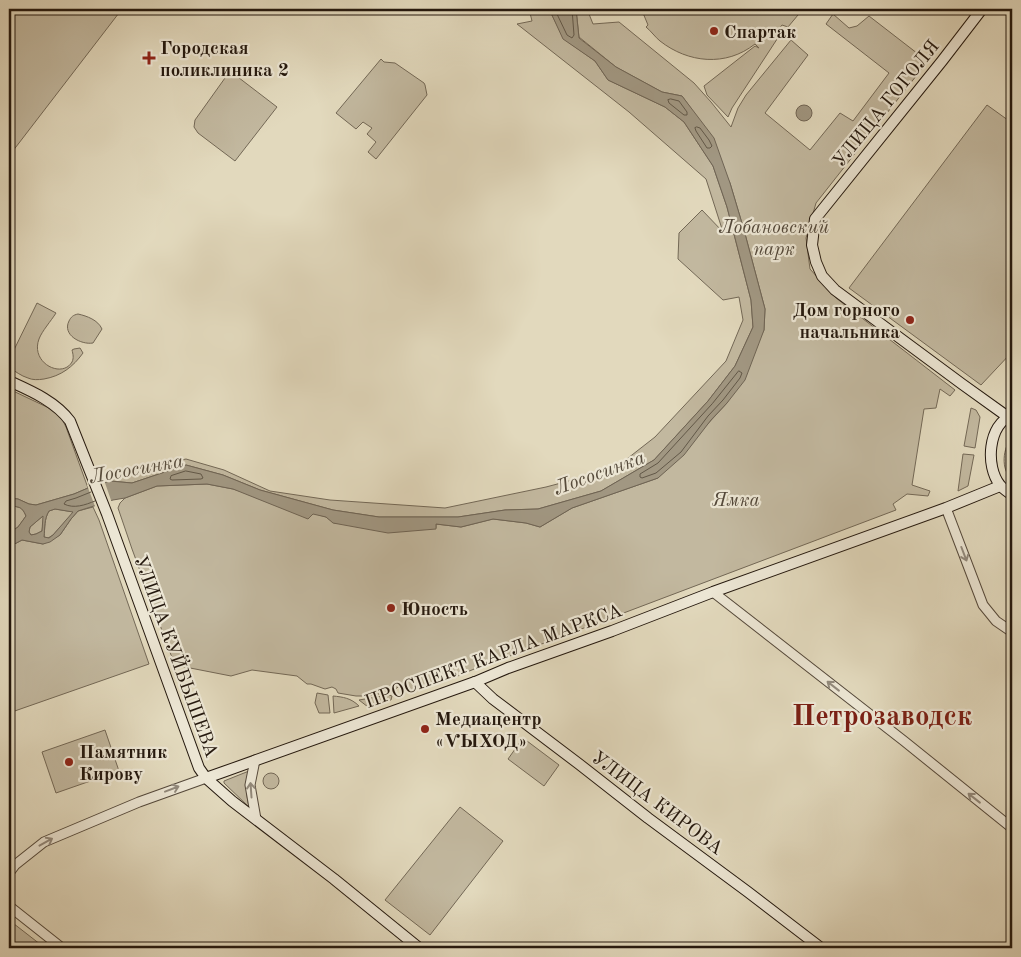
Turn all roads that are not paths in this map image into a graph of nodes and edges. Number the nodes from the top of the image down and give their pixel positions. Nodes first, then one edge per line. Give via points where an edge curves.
1 (982, 9) edge
2 (9, 381) edge
3 (1010, 416) edge
4 (1000, 486) junction
5 (1012, 495) edge
6 (946, 508) junction
7 (713, 592) junction
8 (1012, 632) edge
9 (475, 682) junction
10 (255, 760) junction
11 (206, 778) junction
12 (256, 819) junction
13 (1012, 828) edge
14 (9, 873) edge
15 (9, 906) edge
16 (62, 948) edge
17 (419, 948) edge
18 (821, 948) edge

1 - 3 main road, УЛИЦА ГОГОЛЯ via 815,219 812,245 822,276 835,290
2 - 11 main road, УЛИЦА КУЙБЫШЕВА via 51,402 74,429 199,768
3 - 4 main road via 999,426 991,449 993,470
4 - 5 main road
4 - 6 main road, ПРОСПЕКТ КАРЛА МАРКСА
6 - 7 main road, ПРОСПЕКТ КАРЛА МАРКСА
6 -> 8 street via 983,605 996,621
7 - 9 main road, ПРОСПЕКТ КАРЛА МАРКСА
13 -> 7 street
9 - 10 main road, ПРОСПЕКТ КАРЛА МАРКСА
9 - 18 main road, УЛИЦА КИРОВА via 493,699
10 - 11 main road, ПРОСПЕКТ КАРЛА МАРКСА
12 -> 10 street via 250,785
11 - 12 main road, УЛИЦА КУЙБЫШЕВА
14 -> 11 street, ПРОСПЕКТ КАРЛА МАРКСА via 14,865 44,842
12 - 17 main road, УЛИЦА КУЙБЫШЕВА
15 - 16 street

